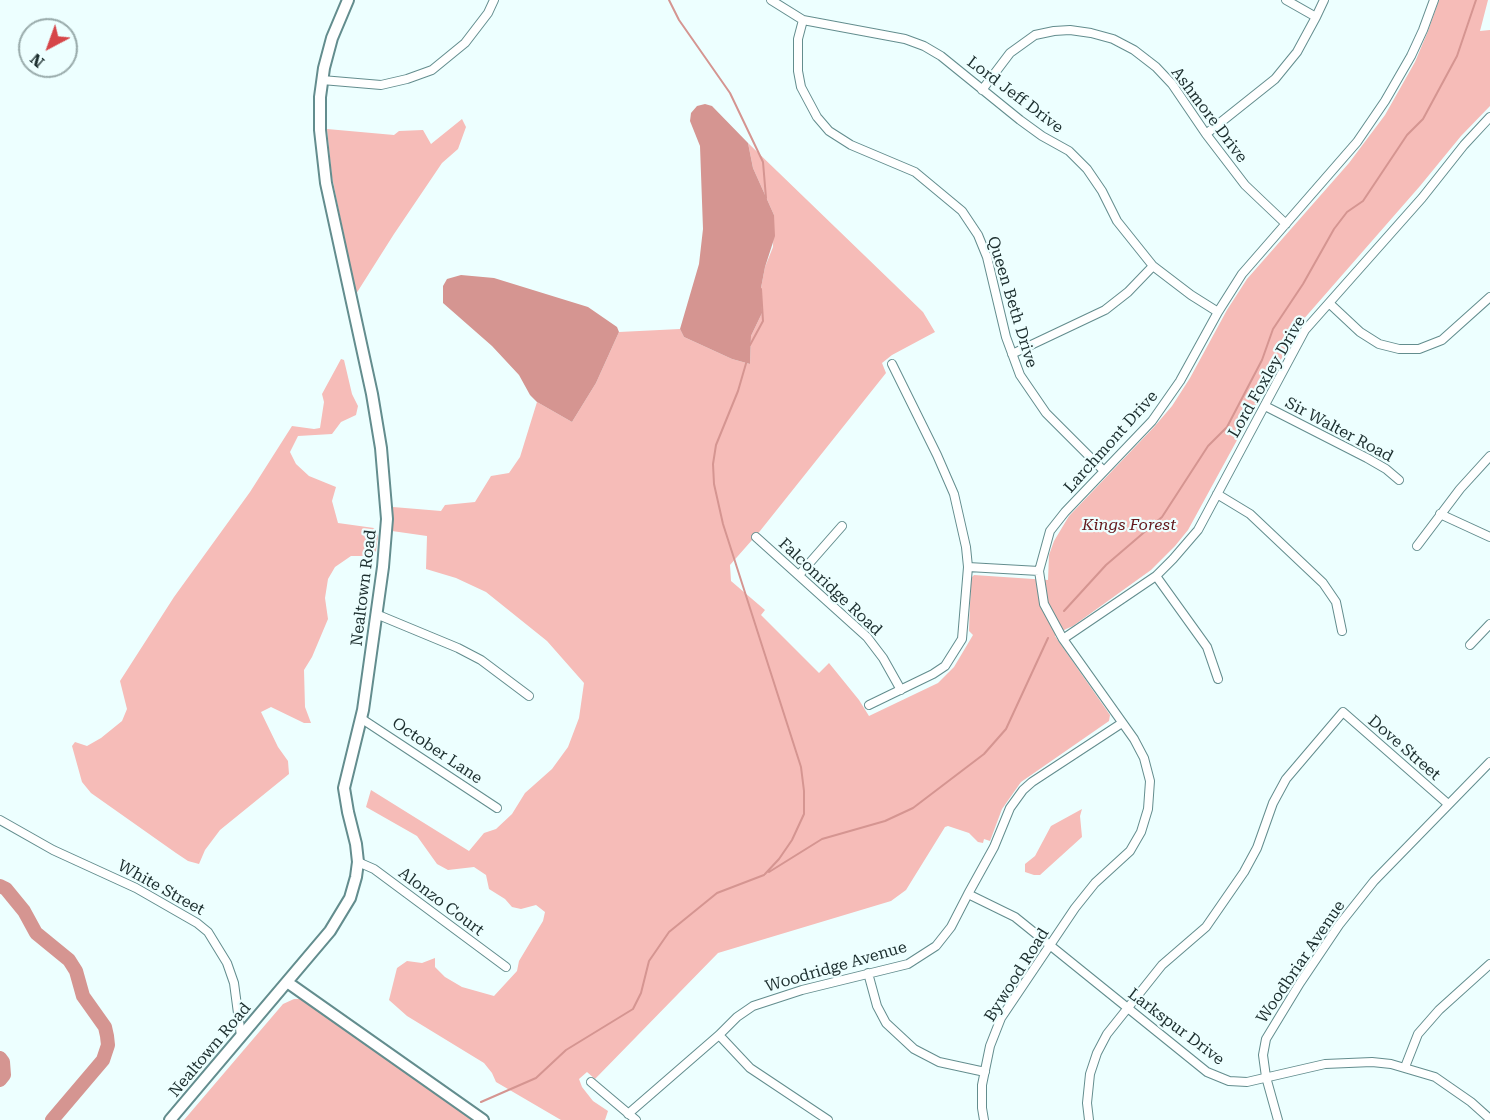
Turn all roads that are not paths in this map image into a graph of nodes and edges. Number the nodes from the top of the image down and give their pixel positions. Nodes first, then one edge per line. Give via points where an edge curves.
1 (348, 0) edge
2 (494, 0) edge
3 (771, 0) edge
4 (1286, 0) edge
5 (1324, 0) edge
6 (1434, 0) edge
7 (1316, 17) junction
8 (803, 20) junction
9 (322, 80) junction
10 (982, 90) junction
11 (1490, 117) edge
12 (1206, 134) junction
13 (1286, 224) junction
14 (1153, 266) junction
15 (1490, 297) edge
16 (1329, 303) junction
17 (1218, 312) junction
18 (1012, 354) junction
19 (892, 364) dead end
20 (1265, 406) junction
21 (1490, 456) edge
22 (1104, 471) junction
23 (1399, 480) dead end
24 (1217, 494) junction
25 (1440, 514) junction
26 (842, 526) dead end
27 (756, 537) dead end
28 (1490, 537) edge
29 (1417, 546) dead end
30 (968, 567) junction
31 (1039, 571) junction
32 (799, 574) junction
33 (1156, 576) junction
34 (376, 614) junction
35 (1490, 624) edge
36 (1342, 631) dead end
37 (1063, 639) junction
38 (1470, 645) dead end
39 (1218, 679) dead end
40 (901, 690) junction
41 (529, 696) dead end
42 (869, 705) dead end
43 (362, 719) junction
44 (1122, 723) junction
45 (1489, 764) edge
46 (1448, 804) junction
47 (497, 808) dead end
48 (0, 820) edge
49 (358, 862) junction
50 (1118, 863) joint
51 (968, 894) junction
52 (1051, 945) junction
53 (1490, 964) edge
54 (506, 968) dead end
55 (868, 973) junction
56 (287, 982) junction
57 (1126, 1008) junction
58 (719, 1035) junction
59 (241, 1036) junction
60 (1405, 1067) junction
61 (985, 1072) junction
62 (1266, 1077) junction
63 (591, 1082) dead end
64 (628, 1114) junction
65 (1490, 1119) edge
66 (170, 1120) edge
67 (483, 1120) edge
68 (636, 1120) edge
69 (828, 1120) edge
70 (984, 1120) edge
71 (1089, 1120) edge
72 (1278, 1120) edge

1 - 9 street, Nealtown Road via 332,38
2 - 9 street via 465,43 432,70 381,85
3 - 8 street, Lord Jeff Drive
4 - 7 street
5 - 7 street
6 - 13 street, Larchmont Drive via 1424,30 1385,101 1357,142
7 - 12 street via 1275,79
8 - 10 street, Lord Jeff Drive via 924,45
8 - 18 street, Queen Beth Drive via 798,39 798,71 801,87 817,117 829,131 851,145 915,172 962,211 987,257
9 - 34 street, Nealtown Road via 320,130 326,183 372,394 384,477 386,531
10 - 12 street, Ashmore Drive via 1010,53 1035,35 1054,31 1091,33 1113,39 1156,67
10 - 14 street, Lord Jeff Drive via 1042,136 1070,151 1087,168 1117,221
11 - 16 street, Lord Foxley Drive
12 - 13 street, Ashmore Drive via 1245,185
13 - 17 street, Larchmont Drive via 1242,274
14 - 17 street, Lord Jeff Drive
14 - 18 street via 1105,310
15 - 16 street via 1442,340 1419,349 1379,344
16 - 20 street, Lord Foxley Drive via 1305,330
17 - 22 street, Larchmont Drive via 1166,402
18 - 22 street, Queen Beth Drive via 1020,375 1046,413
19 - 30 street via 954,494
20 - 23 street, Sir Walter Road via 1367,458
20 - 24 street, Lord Foxley Drive
21 - 25 street
22 - 31 street, Larchmont Drive via 1050,531
24 - 33 street, Lord Foxley Drive via 1198,530
24 - 36 street via 1250,514 1323,583 1336,602
25 - 28 street
25 - 29 street
26 - 32 street
27 - 32 street, Falconridge Road
30 - 31 street
30 - 40 street via 962,639 945,666
31 - 37 street, Larchmont Drive via 1044,604
32 - 40 street, Falconridge Road via 867,637
33 - 37 street, Lord Foxley Drive
33 - 39 street via 1207,648
34 - 41 street via 481,660
34 - 43 street, Nealtown Road
35 - 38 street
37 - 44 street, Larchmont Drive
40 - 42 street
43 - 47 street, October Lane
43 - 49 street, Nealtown Road via 344,788
44 - 50 street, Larchmont Drive via 1144,758 1149,809 1141,832
44 - 51 street, Woodridge Avenue via 1023,790 1010,807
45 - 46 street, Woodbriar Avenue
46 - 57 street, Dove Street via 1343,712 1286,779 1257,848 1206,927 1162,965
46 - 62 street, Woodbriar Avenue via 1374,881 1321,951 1266,1039
48 - 59 street, White Street via 53,850 136,888 208,932 234,983
49 - 54 street, Alonzo Court via 374,869
49 - 56 street, Nealtown Road via 354,888 345,909
50 - 52 street, Bywood Road via 1095,883
51 - 52 street, Larkspur Drive via 1015,917
51 - 55 street, Woodridge Avenue via 936,946 908,963
52 - 57 street, Larkspur Drive
52 - 61 street, Bywood Road via 1001,1018
53 - 60 street via 1418,1034
55 - 58 street, Woodridge Avenue via 753,1006
55 - 61 street via 886,1023 914,1049 939,1062
56 - 59 street, Nealtown Road
56 - 67 street
57 - 62 street, Larkspur Drive via 1207,1072 1229,1081
57 - 71 street via 1107,1034 1090,1074
58 - 64 street, Woodridge Avenue
58 - 69 street via 750,1068
59 - 66 street, Nealtown Road
60 - 62 street, Larkspur Drive via 1372,1062 1325,1065
60 - 65 street, Larkspur Drive via 1435,1077
61 - 70 street, Bywood Road
62 - 72 street, Woodbriar Avenue
63 - 64 street
64 - 68 street

